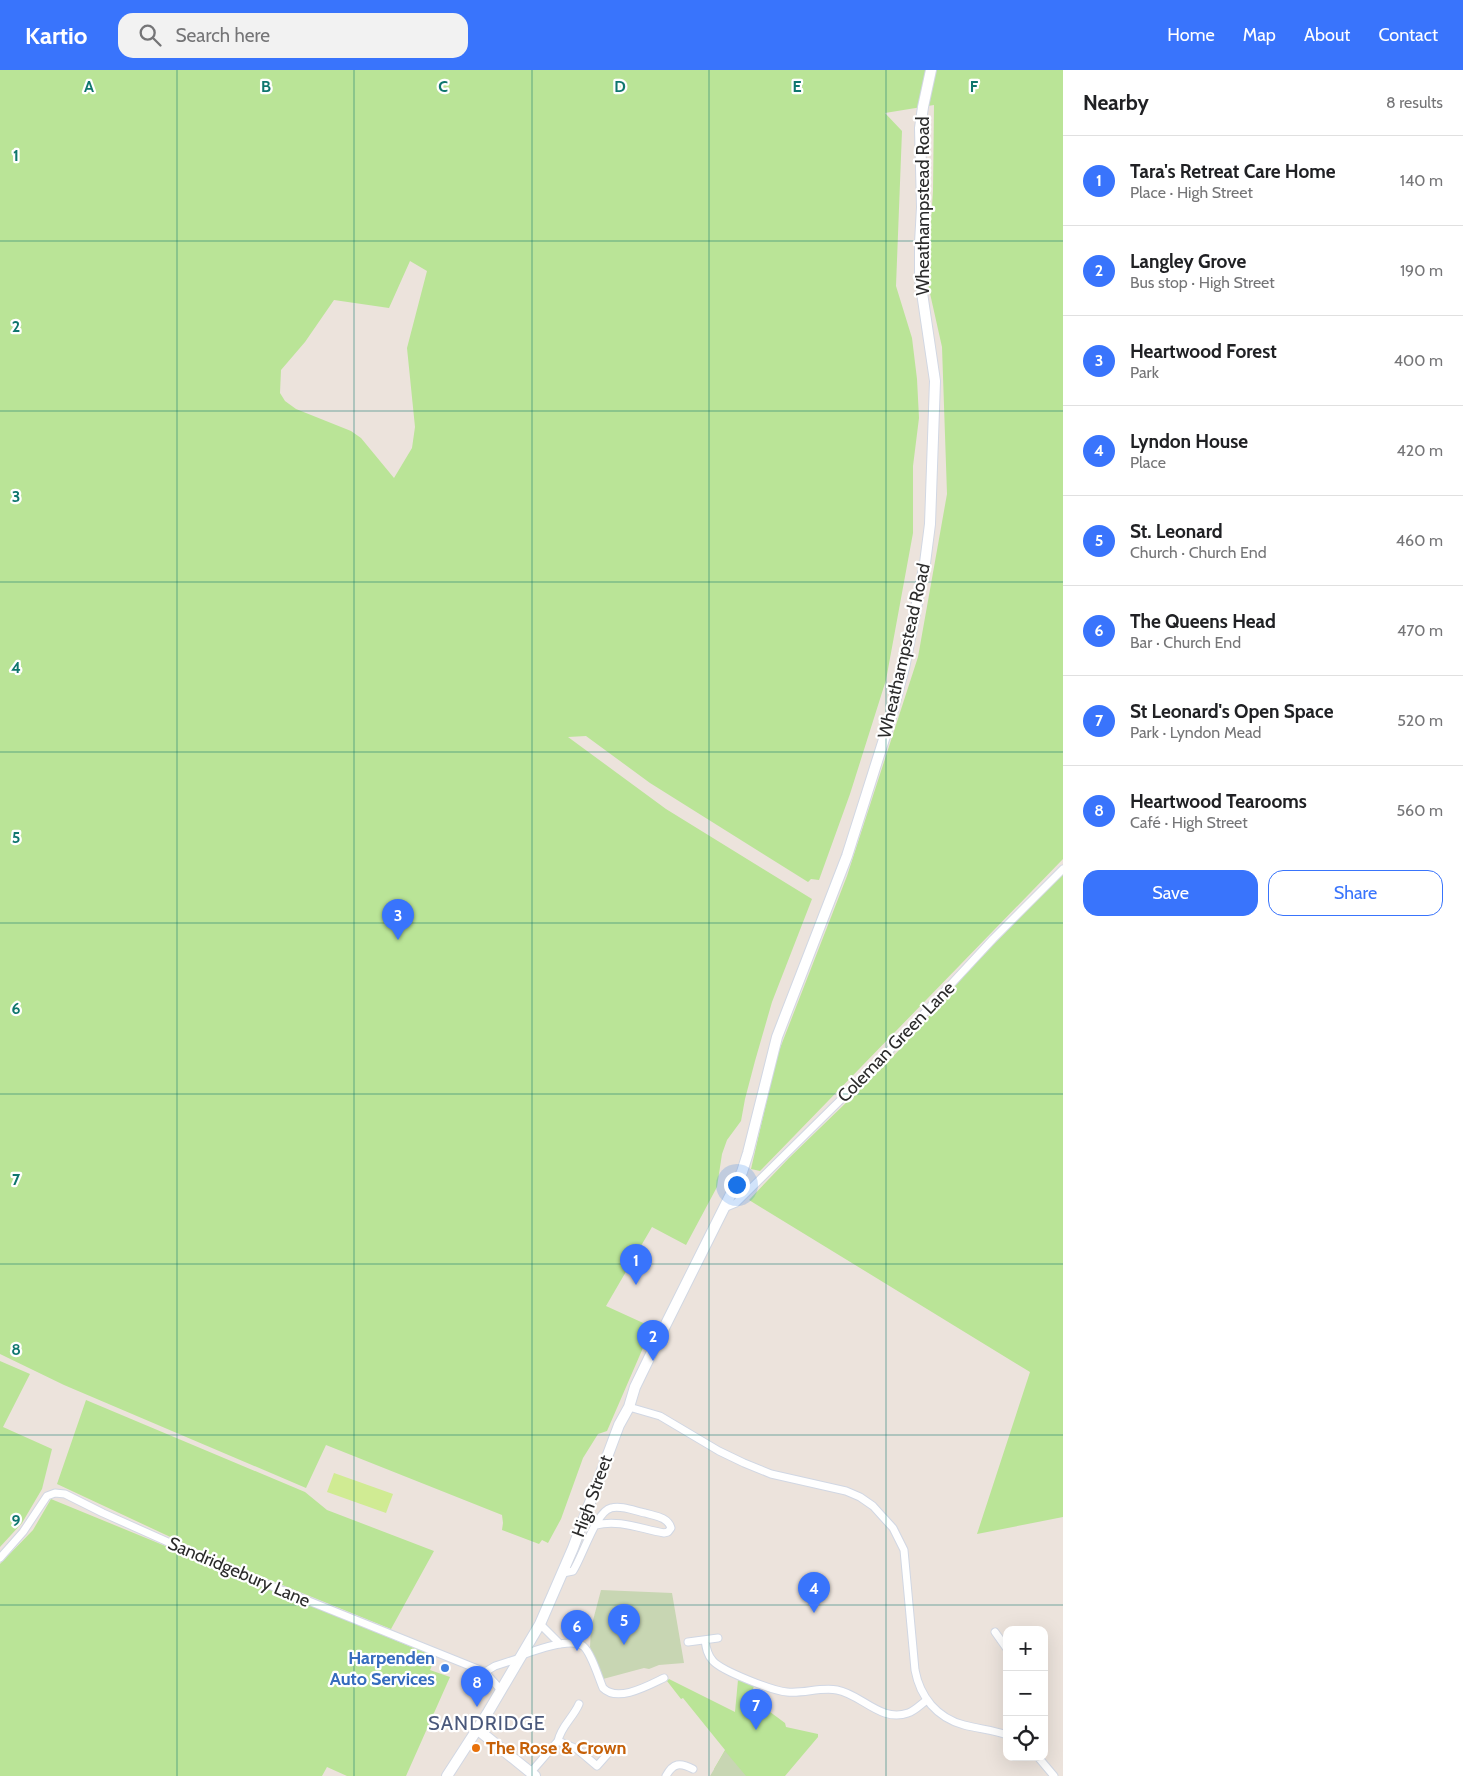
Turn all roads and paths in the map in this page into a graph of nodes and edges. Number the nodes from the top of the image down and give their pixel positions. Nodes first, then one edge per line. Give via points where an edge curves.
1 (931, 70) edge
2 (1063, 869) edge
3 (724, 1208) junction
4 (629, 1407) junction
5 (596, 1525) junction
6 (0, 1558) edge
7 (563, 1573) junction
8 (540, 1624) junction
9 (995, 1632) dead end
10 (718, 1638) dead end
11 (705, 1640) junction
12 (688, 1642) dead end
13 (1003, 1643) edge
14 (560, 1644) junction
15 (521, 1656) junction
16 (485, 1672) junction
17 (664, 1678) dead end
18 (500, 1689) junction
19 (927, 1700) junction
20 (579, 1704) dead end
21 (477, 1729) junction
22 (1003, 1734) edge
23 (558, 1741) junction
24 (613, 1748) dead end
25 (1041, 1761) edge
26 (693, 1769) dead end
27 (533, 1774) edge
28 (447, 1776) edge
29 (666, 1776) edge
30 (1054, 1776) edge

1 - 3 main road, Wheathampstead Road via 920,128 920,279 935,381 930,524 925,563 912,634 888,725 847,856 777,1037 748,1154
2 - 3 street, Coleman Green Lane via 993,939 878,1064 736,1203
3 - 4 main road, High Street via 654,1348
4 - 7 main road, High Street via 605,1459
4 - 19 street via 660,1416 719,1451 772,1474 860,1497 884,1516 904,1550 915,1670
5 - 5 street via 622,1523 664,1533 671,1528 661,1518 613,1507 604,1511
5 - 7 street via 573,1571
6 - 16 street, Sandridgebury Lane via 23,1532 47,1496 66,1494 217,1564
7 - 8 main road, High Street
8 - 14 street
8 - 15 main road, High Street
9 - 13 street
10 - 11 street
11 - 12 street
11 - 19 street via 714,1662 779,1691 840,1690 879,1711 896,1714 912,1711
14 - 15 street
14 - 17 street via 582,1646 603,1688 610,1693 628,1693
15 - 16 street
15 - 18 main road, High Street
16 - 18 street, Sandridgebury Lane
18 - 21 main road, High Street
19 - 22 street via 945,1718
20 - 23 street via 560,1732
21 - 27 main road
21 - 28 main road, High Street
23 - 24 street via 577,1749 597,1766
23 - 27 street
25 - 30 street
26 - 29 street via 677,1764

